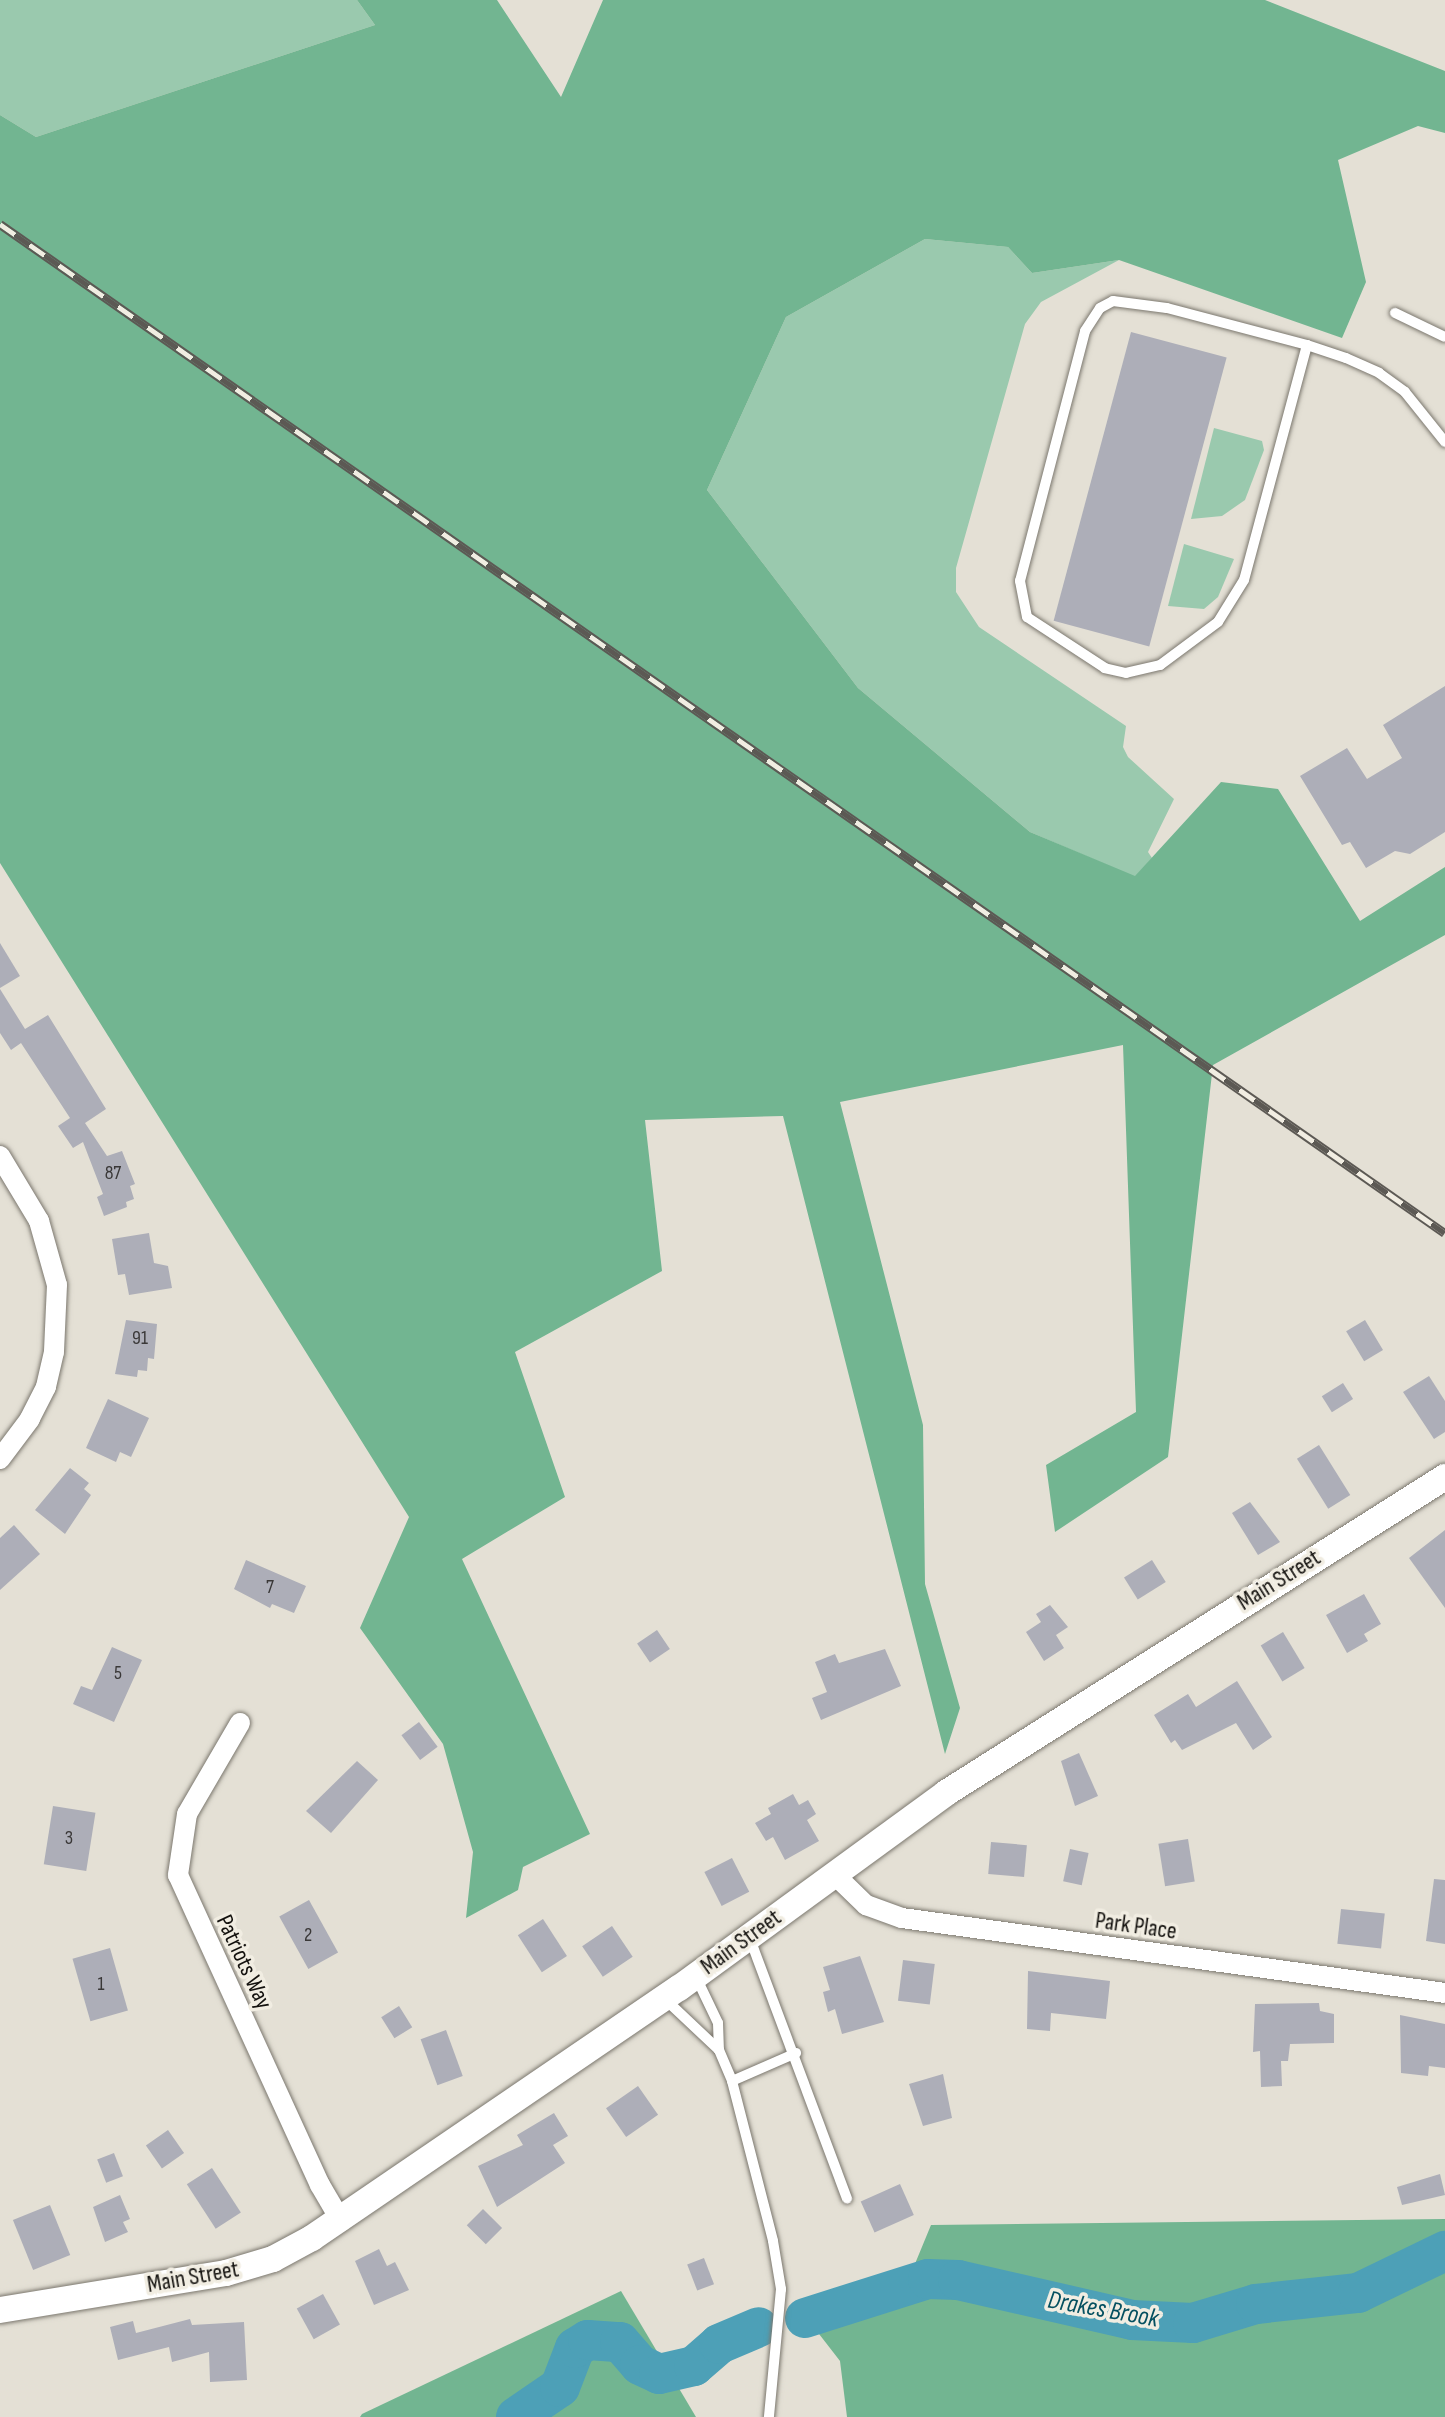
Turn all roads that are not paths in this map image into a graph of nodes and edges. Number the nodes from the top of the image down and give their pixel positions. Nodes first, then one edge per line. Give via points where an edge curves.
1 (1395, 313) dead end
2 (1445, 337) edge
3 (1307, 345) junction
4 (1445, 442) edge
5 (0, 1156) edge
6 (0, 1459) edge
7 (1442, 1486) edge
8 (240, 1723) dead end
9 (834, 1874) junction
10 (749, 1938) junction
11 (696, 1976) junction
12 (1445, 1993) edge
13 (664, 1998) junction
14 (719, 2050) junction
15 (796, 2053) junction
16 (732, 2081) junction
17 (847, 2198) dead end
18 (341, 2221) junction
19 (0, 2310) edge
20 (769, 2417) edge

1 - 2 lane
3 - 3 lane via 1127,299 1100,308 1085,331 1020,581 1027,617 1105,668 1126,673 1160,665 1218,622 1244,580
3 - 4 lane via 1379,373 1426,414
5 - 6 street via 39,1221 57,1285 54,1352 46,1387
7 - 9 street, Main Street via 959,1785
8 - 18 street, Patriots Way via 187,1814 178,1875
9 - 10 street, Main Street
9 - 12 street, Park Place via 866,1905 902,1918
10 - 11 street, Main Street
10 - 15 lane
11 - 13 street, Main Street
11 - 14 lane via 718,2023
13 - 14 lane
13 - 18 street, Main Street
14 - 16 lane
15 - 16 lane
15 - 17 lane
16 - 20 lane via 781,2289
18 - 19 street, Main Street via 260,2264

